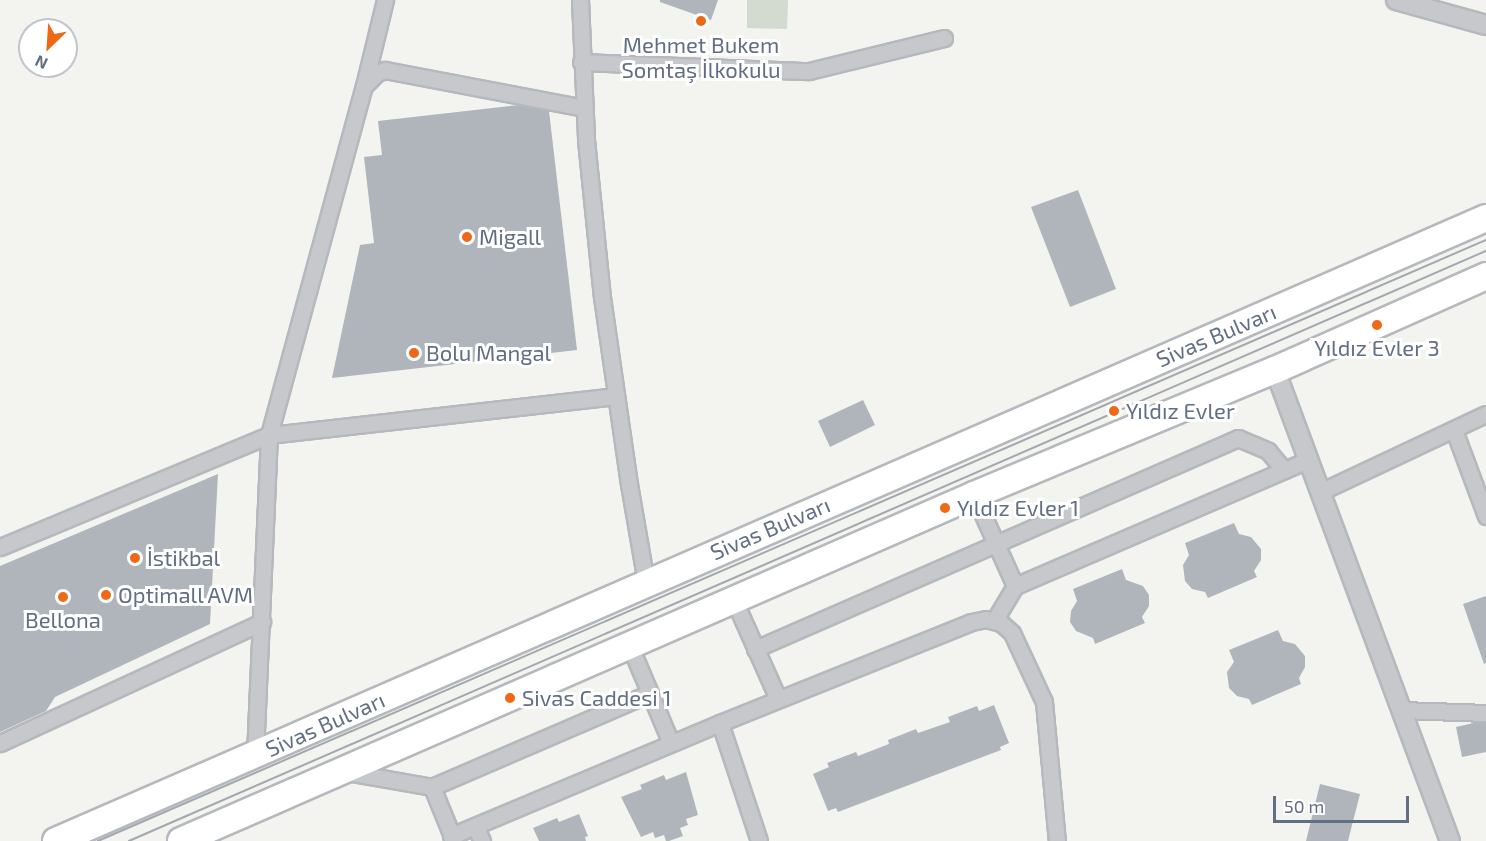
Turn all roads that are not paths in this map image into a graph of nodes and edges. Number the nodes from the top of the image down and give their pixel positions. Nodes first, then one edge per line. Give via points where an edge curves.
1 (385, 0) edge
2 (579, 0) edge
3 (1396, 0) edge
4 (1486, 25) edge
5 (944, 38) dead end
6 (581, 62) junction
7 (364, 86) junction
8 (584, 108) junction
9 (1486, 218) edge
10 (1486, 276) edge
11 (1275, 370) junction
12 (616, 396) junction
13 (1486, 414) edge
14 (1454, 430) junction
15 (269, 435) junction
16 (1308, 460) junction
17 (1284, 470) junction
18 (1320, 492) junction
19 (974, 495) junction
20 (1486, 516) edge
21 (996, 543) junction
22 (0, 547) edge
23 (646, 582) junction
24 (1015, 586) junction
25 (734, 600) junction
26 (994, 621) junction
27 (262, 622) junction
28 (630, 646) junction
29 (755, 649) junction
30 (650, 693) junction
31 (778, 699) junction
32 (1401, 710) junction
33 (1486, 713) edge
34 (720, 723) junction
35 (5, 741) edge
36 (671, 743) junction
37 (0, 754) edge
38 (255, 755) junction
39 (343, 771) junction
40 (432, 787) junction
41 (475, 825) junction
42 (453, 838) edge
43 (56, 841) edge
44 (181, 841) edge
45 (482, 841) edge
46 (759, 841) edge
47 (1057, 841) edge
48 (1450, 841) edge

1 - 7 street
2 - 6 street
3 - 4 street
5 - 6 street via 809,71
6 - 8 street
7 - 8 street via 385,70
7 - 15 street
8 - 12 street
9 - 23 highway, Sivas Bulvarı
10 - 11 highway
11 - 16 street
11 - 19 highway
12 - 15 street
12 - 23 street
13 - 14 street
14 - 18 street
14 - 20 street
15 - 22 street
15 - 27 street
16 - 17 street
16 - 18 street
17 - 21 street via 1268,451 1238,438
17 - 24 street
18 - 32 street
19 - 21 street
19 - 25 highway
21 - 24 street
21 - 29 street
23 - 38 highway, Sivas Bulvarı
24 - 26 street
25 - 28 highway
25 - 29 street
26 - 31 street via 971,622
26 - 47 street via 1012,633 1044,702
27 - 35 street
27 - 38 street
28 - 30 street
28 - 39 highway
29 - 31 street
30 - 36 street
30 - 40 street
31 - 34 street
32 - 33 street
32 - 48 street
34 - 36 street
34 - 46 street
35 - 37 street
36 - 41 street
38 - 43 highway, Sivas Bulvarı
39 - 40 street
39 - 44 highway
40 - 42 street
41 - 42 street
41 - 45 street

